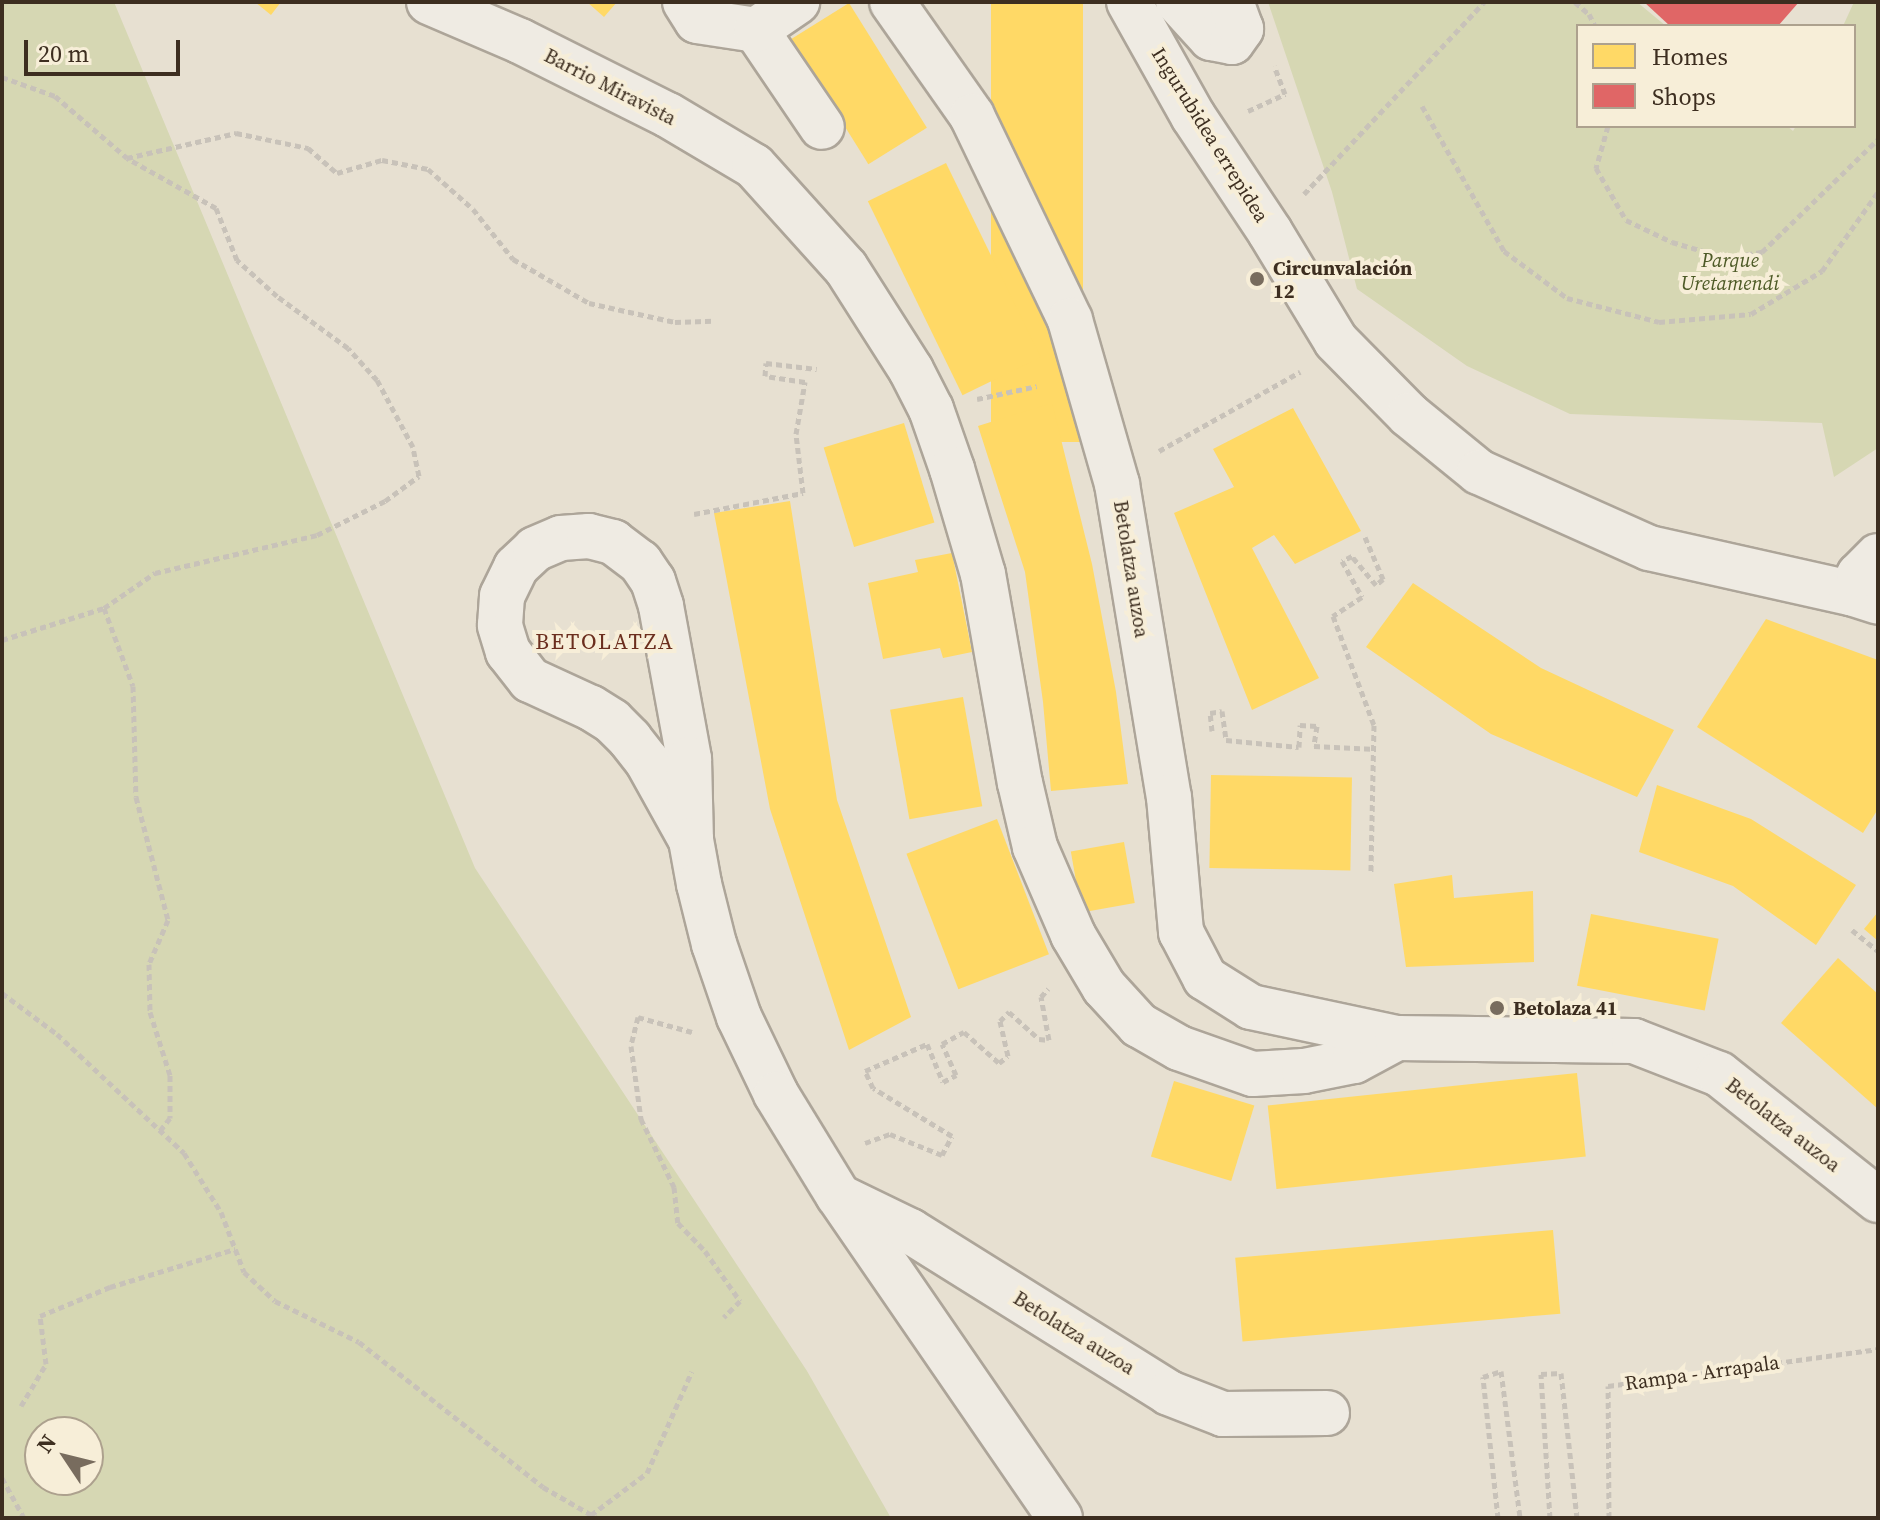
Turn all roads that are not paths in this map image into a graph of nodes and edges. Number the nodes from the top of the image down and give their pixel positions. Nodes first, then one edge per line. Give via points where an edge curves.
1 (429, 2) edge
2 (685, 2) edge
3 (797, 2) edge
4 (892, 2) edge
5 (1129, 2) edge
6 (1178, 2) edge
7 (1231, 2) edge
8 (756, 30) junction
9 (822, 127) dead end
10 (777, 192) joint
11 (1878, 556) edge
12 (1864, 597) edge
13 (691, 840) junction
14 (1397, 1038) junction
15 (838, 1195) junction
16 (1878, 1200) edge
17 (1327, 1413) dead end
18 (1060, 1518) edge

1 - 10 street, Barrio Miravista via 668,115 754,166
2 - 8 street via 697,21
3 - 8 street
4 - 14 street, Betolatza auzoa via 972,116 1070,320 1117,484 1169,797 1181,932 1205,978 1251,1007
5 - 12 street, Ingurubidea errepidea via 1193,116 1343,348 1409,415 1479,472 1649,548
6 - 7 street via 1211,38 1232,42 1241,29
8 - 9 street
10 - 14 street, Betolatza auzoa via 846,268 931,409 983,574 1035,847 1073,935 1104,987 1139,1025 1166,1041 1253,1074 1354,1061
11 - 12 street via 1859,575
13 - 13 street via 689,759 653,581 640,562 613,542 589,536 561,538 535,549 516,567 502,596 500,625 508,652 530,680 591,708 630,739
13 - 15 street via 714,944 739,1017 776,1094
14 - 16 street, Betolatza auzoa via 1634,1041 1719,1074
15 - 17 street, Betolatza auzoa via 910,1231 1169,1393 1223,1414
15 - 18 street

